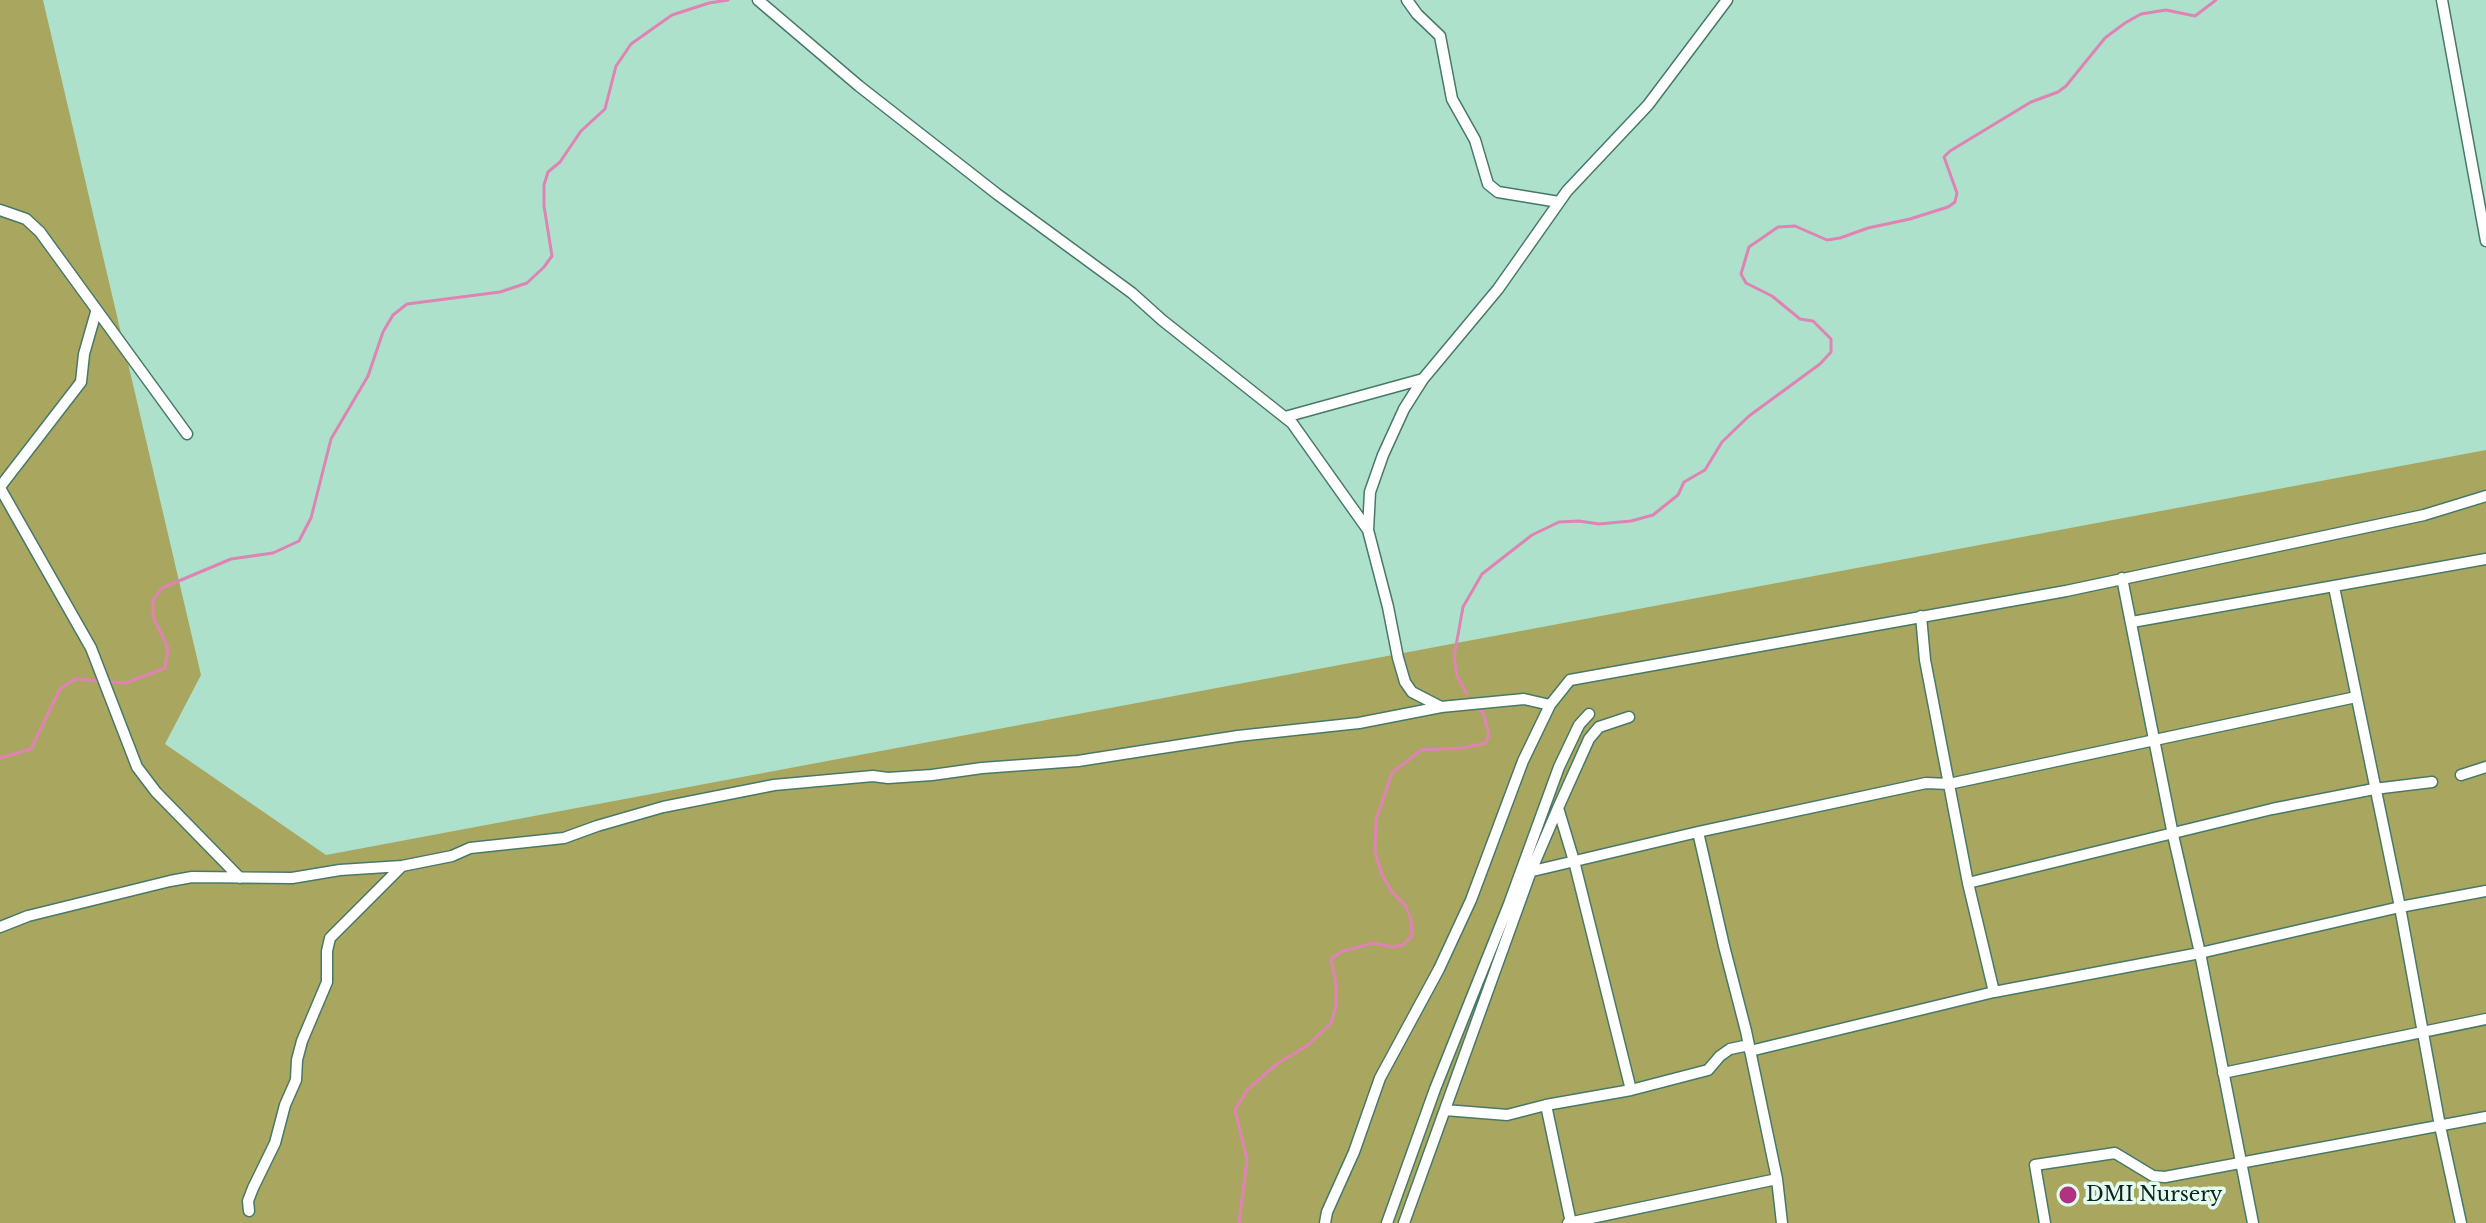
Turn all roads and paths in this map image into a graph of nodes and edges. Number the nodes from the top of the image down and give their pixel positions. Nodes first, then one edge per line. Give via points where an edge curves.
1 (758, 0) edge
2 (1407, 0) edge
3 (1727, 0) edge
4 (2442, 0) edge
5 (1559, 202) junction
6 (0, 210) edge
7 (2486, 241) edge
8 (96, 312) junction
9 (1423, 379) junction
10 (1285, 417) junction
11 (187, 434) dead end
12 (0, 487) edge
13 (2486, 496) edge
14 (1368, 530) junction
15 (2486, 559) edge
16 (2122, 578) junction
17 (2334, 587) junction
18 (1921, 616) junction
19 (2132, 622) junction
20 (2356, 697) junction
21 (1550, 705) junction
22 (1441, 707) junction
23 (1589, 714) dead end
24 (1629, 717) dead end
25 (2155, 740) junction
26 (2486, 767) edge
27 (2461, 775) dead end
28 (2432, 782) dead end
29 (1949, 784) junction
30 (2374, 789) junction
31 (1558, 808) junction
32 (1698, 832) junction
33 (2173, 835) junction
34 (1574, 861) junction
35 (402, 866) junction
36 (1525, 872) junction
37 (240, 878) junction
38 (1968, 883) junction
39 (2486, 891) edge
40 (2400, 907) junction
41 (0, 927) edge
42 (2200, 953) junction
43 (1994, 992) junction
44 (2486, 1019) edge
45 (2423, 1032) junction
46 (1750, 1048) junction
47 (2223, 1073) junction
48 (1631, 1090) junction
49 (1546, 1105) junction
50 (1445, 1110) junction
51 (2486, 1117) edge
52 (2440, 1126) junction
53 (2241, 1163) junction
54 (1402, 1179) junction
55 (1777, 1179) junction
56 (1418, 1182) junction
57 (249, 1211) dead end
58 (1325, 1223) edge
59 (1387, 1223) edge
60 (1404, 1223) edge
61 (1570, 1223) edge
62 (1782, 1223) edge
63 (2045, 1223) edge
64 (2253, 1223) edge
65 (2461, 1223) edge

1 - 10 street via 859,86 1132,293
2 - 5 street via 1440,36 1452,99 1475,140 1488,184 1498,192
3 - 5 street via 1648,105
4 - 7 street
5 - 9 street via 1498,289
6 - 8 street via 26,219 40,232
8 - 11 street
8 - 12 street via 81,382
9 - 10 street
9 - 14 street via 1383,455 1370,492
10 - 14 street
12 - 37 street via 91,648 137,767
13 - 16 street via 2424,515
14 - 22 street via 1405,682 1412,692
15 - 17 street
16 - 18 street
16 - 19 street
17 - 19 street
17 - 20 street
18 - 21 street via 1575,678
18 - 29 street
19 - 25 street
20 - 25 street
20 - 30 street
21 - 22 street via 1498,699
21 - 58 street via 1471,900 1380,1078
22 - 35 street via 1090,759 774,785 663,807 564,838 470,848
23 - 36 street via 1559,767
24 - 31 street via 1599,727 1589,739
25 - 29 street
25 - 33 street
26 - 27 street
28 - 30 street
29 - 32 street via 1926,783
29 - 38 street
30 - 33 street
30 - 40 street
31 - 34 street
31 - 36 street
32 - 34 street
32 - 46 street
33 - 38 street
33 - 42 street
34 - 36 street
34 - 48 street
35 - 37 street
35 - 57 street via 330,938 327,982 302,1041 296,1080 248,1201
36 - 50 street
36 - 54 street
37 - 41 street via 170,881
38 - 43 street
39 - 40 street
40 - 42 street
40 - 45 street
42 - 43 street
42 - 47 street
43 - 46 street
44 - 45 street
45 - 47 street
45 - 52 street
46 - 48 street via 1730,1049 1708,1070
46 - 55 street
47 - 53 street
48 - 49 street
49 - 50 street via 1507,1115
49 - 61 street
50 - 56 street
51 - 52 street
52 - 53 street
52 - 65 street
53 - 63 street via 2160,1178 2115,1153 2035,1165
53 - 64 street
54 - 56 street
54 - 59 street
55 - 61 street
55 - 62 street
56 - 60 street

